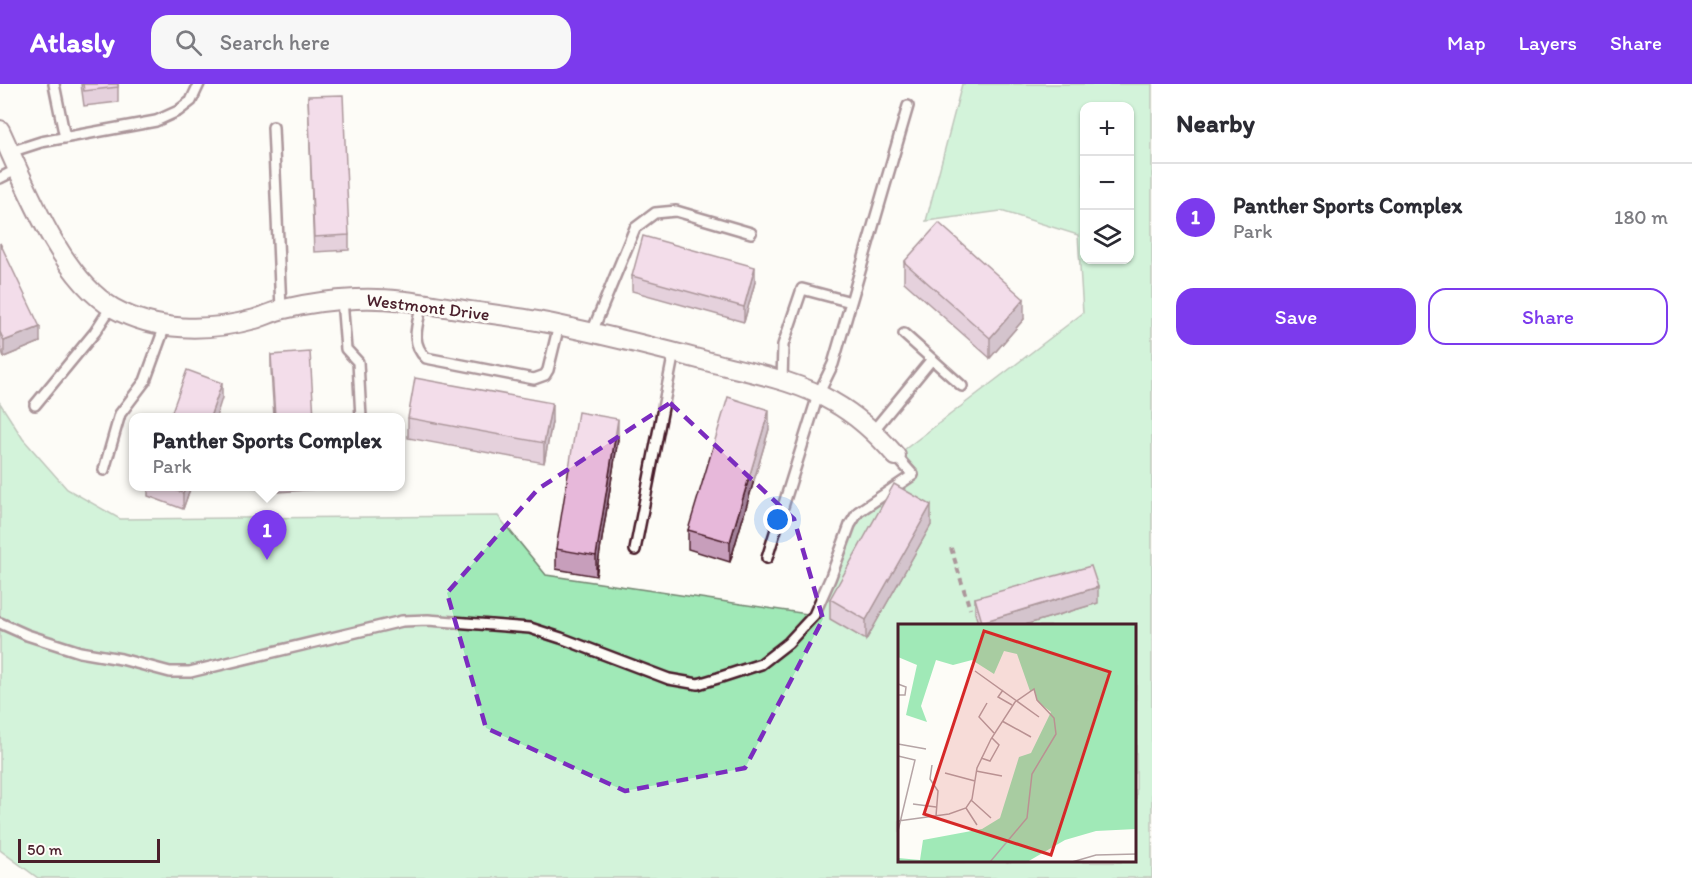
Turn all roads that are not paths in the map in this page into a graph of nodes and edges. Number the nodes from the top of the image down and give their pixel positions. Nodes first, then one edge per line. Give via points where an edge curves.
1 (54, 84) edge
2 (199, 84) edge
3 (908, 106) dead end
4 (273, 126) dead end
5 (0, 130) edge
6 (65, 138) junction
7 (14, 160) junction
8 (0, 178) edge
9 (751, 233) dead end
10 (342, 300) junction
11 (422, 303) junction
12 (851, 303) junction
13 (111, 307) junction
14 (281, 309) junction
15 (559, 325) junction
16 (165, 326) junction
17 (591, 332) junction
18 (904, 334) dead end
19 (674, 352) junction
20 (932, 359) junction
21 (782, 381) junction
22 (962, 386) dead end
23 (818, 395) junction
24 (35, 405) dead end
25 (361, 413) edge
26 (873, 431) junction
27 (896, 456) joint
28 (104, 470) dead end
29 (635, 550) dead end
30 (767, 558) dead end
31 (0, 623) edge

1 - 6 lane
2 - 6 lane via 191,101 156,121
3 - 12 lane
4 - 14 lane
5 - 7 street, Westmont Drive
6 - 7 lane via 41,142
7 - 8 lane
7 - 13 street, Westmont Drive via 45,226 70,265 91,292
9 - 17 lane via 676,211 656,213 635,228
10 - 11 street, Westmont Drive
10 - 14 street, Westmont Drive
10 - 25 lane via 346,349 358,362
11 - 15 street, Westmont Drive
11 - 15 lane via 415,340 426,358 534,379 548,370
12 - 21 lane via 802,289 783,345
12 - 23 lane via 833,364
13 - 16 street, Westmont Drive via 135,319
13 - 24 lane
14 - 16 street, Westmont Drive via 231,325
15 - 17 street, Westmont Drive
16 - 28 lane via 145,381 120,414
17 - 19 street, Westmont Drive
18 - 20 lane
19 - 21 street, Westmont Drive
19 - 29 lane
20 - 22 lane
20 - 26 lane
21 - 23 street, Westmont Drive
23 - 26 street, Westmont Drive
23 - 30 lane
26 - 27 street, Westmont Drive
27 - 31 lane via 913,475 858,512 814,615 761,664 698,684 669,679 530,628 402,621 190,672 170,672 80,652

